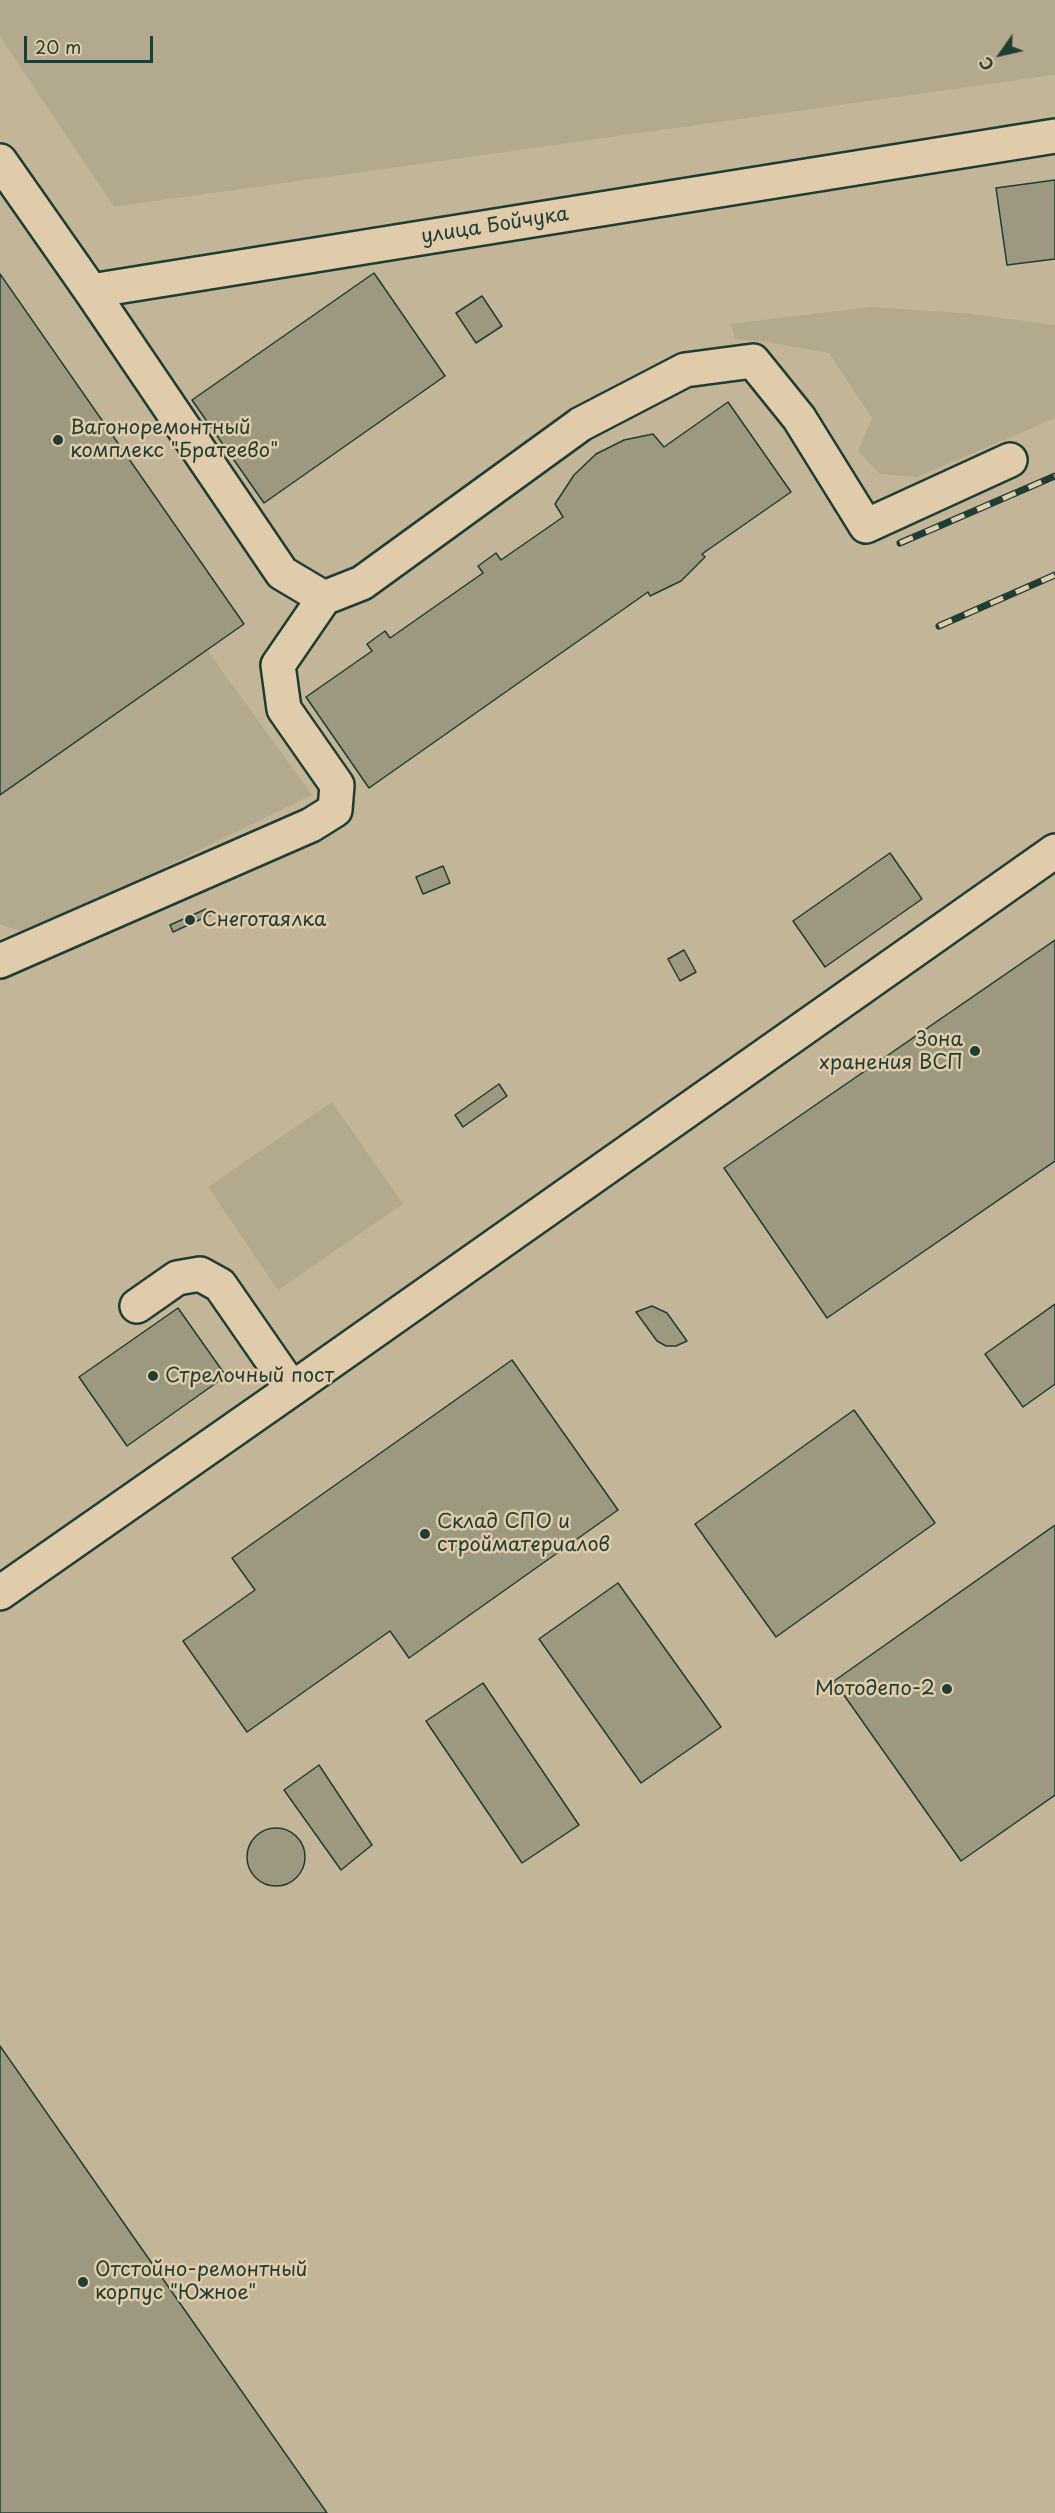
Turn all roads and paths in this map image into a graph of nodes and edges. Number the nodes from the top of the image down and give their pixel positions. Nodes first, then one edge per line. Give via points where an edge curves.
1 (1055, 136) edge
2 (0, 161) edge
3 (91, 291) junction
4 (1010, 460) dead end
5 (324, 598) junction
6 (1055, 851) edge
7 (0, 961) edge
8 (137, 1306) dead end
9 (292, 1389) junction
10 (0, 1593) edge

1 - 3 street, улица Бойчука
2 - 3 street
3 - 5 street via 282,573
4 - 5 street via 866,526 799,418 753,361 685,370 581,424 362,583
5 - 7 street via 278,665 284,709 337,785 335,810 311,825
6 - 9 street
8 - 9 street via 177,1278 200,1274 220,1286
9 - 10 street

